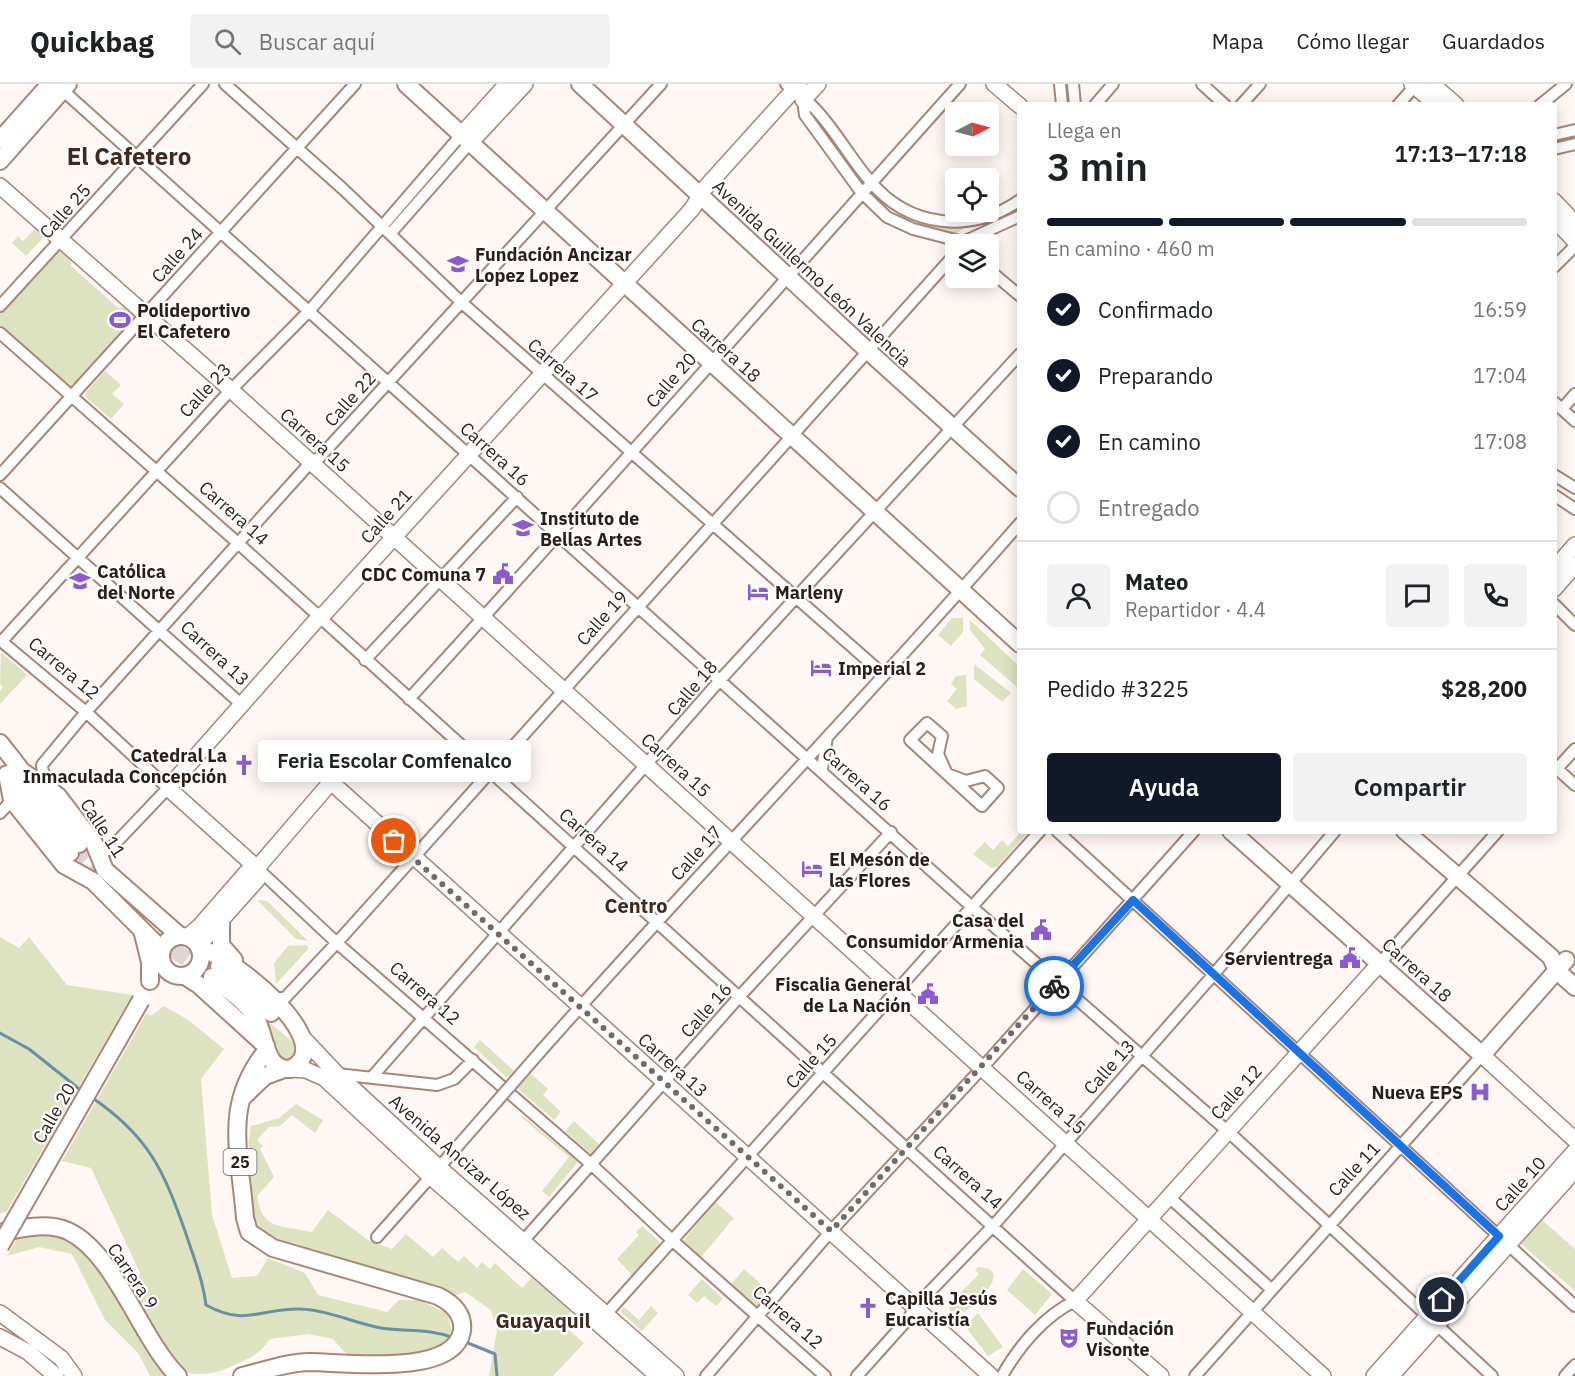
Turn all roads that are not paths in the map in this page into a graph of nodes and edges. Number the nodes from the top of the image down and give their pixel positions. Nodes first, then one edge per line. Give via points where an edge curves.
1 (203, 84) edge
2 (225, 84) edge
3 (355, 84) edge
4 (406, 84) edge
5 (507, 84) edge
6 (525, 84) edge
7 (580, 84) edge
8 (661, 84) edge
9 (818, 84) edge
10 (960, 84) edge
11 (994, 84) edge
12 (1060, 84) edge
13 (1073, 84) edge
14 (1113, 84) edge
15 (1202, 84) edge
16 (1260, 84) edge
17 (1432, 84) edge
18 (1566, 84) edge
19 (59, 85) edge
20 (1414, 85) edge
21 (795, 90) edge
22 (1062, 102) edge
23 (1075, 102) edge
24 (1098, 102) edge
25 (1222, 102) edge
26 (1244, 102) edge
27 (1400, 102) edge
28 (1434, 102) edge
29 (1453, 102) edge
30 (1544, 102) edge
31 (1017, 103) edge
32 (624, 126) junction
33 (1575, 130) edge
34 (1557, 134) edge
35 (466, 139) junction
36 (0, 140) edge
37 (1575, 144) edge
38 (297, 148) junction
39 (1557, 148) edge
40 (136, 157) junction
41 (0, 161) edge
42 (871, 183) junction
43 (0, 186) edge
44 (861, 192) junction
45 (700, 196) junction
46 (1017, 201) edge
47 (1557, 204) edge
48 (999, 210) edge
49 (545, 212) junction
50 (1017, 217) edge
51 (945, 221) edge
52 (947, 222) edge
53 (969, 222) edge
54 (1557, 222) edge
55 (1575, 222) edge
56 (381, 226) junction
57 (221, 231) junction
58 (390, 234) junction
59 (983, 234) edge
60 (61, 239) junction
61 (945, 239) edge
62 (1575, 241) edge
63 (1575, 246) edge
64 (1557, 264) edge
65 (945, 266) edge
66 (787, 276) junction
67 (999, 279) edge
68 (624, 284) junction
69 (1017, 294) edge
70 (460, 301) junction
71 (0, 306) edge
72 (310, 310) junction
73 (146, 314) junction
74 (0, 333) edge
75 (868, 351) junction
76 (1017, 357) edge
77 (712, 363) junction
78 (543, 374) junction
79 (388, 381) junction
80 (231, 390) junction
81 (1575, 394) edge
82 (72, 396) junction
83 (1558, 406) edge
84 (1575, 421) edge
85 (954, 428) junction
86 (791, 437) junction
87 (633, 453) junction
88 (469, 454) junction
89 (311, 462) junction
90 (156, 470) junction
91 (0, 475) edge
92 (1557, 477) edge
93 (1017, 485) edge
94 (0, 488) edge
95 (1575, 488) edge
96 (517, 497) junction
97 (1557, 497) edge
98 (1575, 509) edge
99 (875, 513) junction
100 (713, 526) junction
101 (1017, 526) edge
102 (559, 534) junction
103 (393, 537) junction
104 (239, 544) junction
105 (1575, 545) edge
106 (78, 557) junction
107 (1575, 565) edge
108 (1557, 566) edge
109 (441, 579) junction
110 (1557, 586) edge
111 (960, 591) junction
112 (796, 599) junction
113 (639, 606) junction
114 (1557, 607) edge
115 (319, 617) junction
116 (483, 617) junction
117 (1575, 625) edge
118 (162, 630) junction
119 (1, 640) edge
120 (1017, 641) edge
121 (365, 660) junction
122 (884, 675) junction
123 (721, 679) junction
124 (563, 690) junction
125 (409, 699) junction
126 (241, 704) junction
127 (86, 712) junction
128 (829, 733) junction
129 (0, 743) edge
130 (1575, 749) edge
131 (807, 756) junction
132 (647, 765) junction
133 (1557, 767) edge
134 (9, 769) edge
135 (822, 769) junction
136 (1557, 771) edge
137 (491, 773) junction
138 (948, 773) joint
139 (1575, 785) edge
140 (168, 788) junction
141 (58, 796) junction
142 (12, 800) junction
143 (0, 813) edge
144 (891, 832) junction
145 (1037, 834) edge
146 (1060, 834) edge
147 (1191, 834) edge
148 (1234, 834) edge
149 (1333, 834) edge
150 (1408, 834) edge
151 (1495, 834) edge
152 (730, 840) junction
153 (573, 847) junction
154 (82, 848) junction
155 (414, 859) junction
156 (257, 868) junction
157 (1456, 877) junction
158 (1291, 885) junction
159 (987, 890) junction
160 (963, 898) junction
161 (1133, 900) junction
162 (972, 907) junction
163 (814, 917) junction
164 (221, 922) junction
165 (655, 922) junction
166 (141, 927) junction
167 (497, 932) junction
168 (191, 941) junction
169 (337, 943) junction
170 (161, 954) junction
171 (1380, 963) junction
172 (1562, 964) edge
173 (238, 966) junction
174 (1214, 974) junction
175 (182, 976) junction
176 (150, 981) junction
177 (1057, 982) junction
178 (1575, 987) edge
179 (897, 989) junction
180 (739, 997) junction
181 (273, 998) junction
182 (141, 1000) junction
183 (580, 1006) junction
184 (422, 1017) junction
185 (302, 1037) junction
186 (266, 1048) junction
187 (1299, 1052) junction
188 (1482, 1055) junction
189 (1141, 1056) junction
190 (472, 1060) junction
191 (983, 1067) junction
192 (287, 1069) junction
193 (822, 1073) junction
194 (337, 1074) junction
195 (372, 1077) junction
196 (663, 1083) junction
197 (237, 1106) junction
198 (1227, 1131) junction
199 (1575, 1140) edge
200 (1065, 1142) junction
201 (1401, 1146) junction
202 (906, 1148) junction
203 (1575, 1151) edge
204 (746, 1156) junction
205 (591, 1164) junction
206 (439, 1166) junction
207 (1575, 1170) edge
208 (1169, 1197) junction
209 (1150, 1218) junction
210 (1329, 1225) junction
211 (993, 1226) junction
212 (831, 1231) junction
213 (0, 1233) edge
214 (377, 1237) dead end
215 (524, 1240) junction
216 (1504, 1240) junction
217 (672, 1241) junction
218 (0, 1246) edge
219 (1271, 1289) junction
220 (1075, 1300) junction
221 (1575, 1306) edge
222 (915, 1307) junction
223 (1251, 1311) junction
224 (1, 1313) edge
225 (607, 1313) junction
226 (758, 1317) junction
227 (1432, 1321) junction
228 (0, 1338) edge
229 (1575, 1365) edge
230 (1158, 1375) edge
231 (56, 1376) edge
232 (74, 1376) edge
233 (178, 1376) edge
234 (242, 1376) edge
235 (658, 1376) edge
236 (676, 1376) edge
237 (706, 1376) edge
238 (825, 1376) edge
239 (857, 1376) edge
240 (991, 1376) edge
241 (1002, 1376) edge
242 (1195, 1376) edge
243 (1323, 1376) edge
244 (1374, 1376) edge
245 (1391, 1376) edge
246 (1492, 1376) edge
247 (1565, 1376) edge

1 - 40 street, Calle 25
2 - 38 street, Carrera 17
3 - 38 street, Calle 24
4 - 35 main road, Carrera 18
5 - 35 street, Calle 23
6 - 35 street, Calle 23
7 - 32 main road, Avenida Guillermo León Valencia
8 - 32 street, Calle 22
9 - 21 street, Calle 21
10 - 42 street, Calle 20
11 - 31 street
12 - 22 street
13 - 23 street
14 - 24 street
15 - 25 street
16 - 26 street
17 - 29 street
18 - 30 street
19 - 36 main road
19 - 40 street, Carrera 16
19 - 41 main road
20 - 27 street
20 - 28 street
21 - 42 street via 816,109
21 - 44 street via 805,116
21 - 45 street, Calle 21
32 - 45 main road, Avenida Guillermo León Valencia
32 - 49 street, Calle 22
33 - 34 street
35 - 49 main road, Carrera 18
35 - 56 street, Calle 23
35 - 58 street, Calle 23
37 - 39 street
38 - 56 street, Carrera 17
38 - 57 street, Calle 24
40 - 57 street, Carrera 16
40 - 60 street, Calle 25
42 - 44 street, Calle 20
42 - 51 street via 892,202
43 - 60 street, Carrera 15
44 - 61 street via 887,217
44 - 66 street, Calle 20
45 - 66 main road, Avenida Guillermo León Valencia
45 - 68 street, Calle 21
46 - 48 street
47 - 55 street
49 - 68 main road, Carrera 18
49 - 70 street, Calle 22
50 - 59 street
52 - 53 street
54 - 62 street
56 - 58 street, Carrera 17
56 - 72 street, Calle 23
57 - 72 street, Carrera 16
57 - 73 street, Calle 24
58 - 70 street, Carrera 17
60 - 71 street, Calle 25
60 - 73 street, Carrera 15
63 - 64 street
65 - 75 street, Calle 19
66 - 75 main road, Avenida Guillermo León Valencia
66 - 77 street, Calle 20
67 - 69 street
68 - 77 main road, Carrera 18
68 - 78 street, Calle 21
70 - 78 street, Carrera 17
70 - 79 street, Calle 22
72 - 79 street, Carrera 16
72 - 80 street, Calle 23
73 - 80 street, Carrera 15
73 - 82 street, Calle 24
74 - 82 street, Carrera 14
75 - 85 main road, Avenida Guillermo León Valencia
75 - 86 street, Calle 19
76 - 85 street, Calle 18
77 - 86 main road, Carrera 18
77 - 87 street, Calle 20
78 - 87 street, Carrera 17
78 - 88 street, Calle 21
79 - 88 street, Carrera 16
79 - 89 street, Calle 22 via 319,458
80 - 89 street, Carrera 15
80 - 90 street, Calle 23
81 - 83 street
82 - 90 street, Carrera 14
82 - 91 street, Calle 24
83 - 84 street
85 - 93 main road, Avenida Guillermo León Valencia
85 - 99 street, Calle 18
86 - 99 main road, Carrera 18
86 - 100 street, Calle 19
87 - 100 street, Carrera 17
87 - 102 street, Calle 20
88 - 96 street, Carrera 16
88 - 103 street, Calle 21
89 - 103 street, Carrera 15
89 - 104 street, Calle 22
90 - 104 street, Carrera 14
90 - 106 street, Calle 23
92 - 95 street
94 - 106 street, Carrera 13
96 - 102 street, Carrera 16
96 - 109 street
97 - 98 street
99 - 111 main road, Carrera 18
99 - 112 street, Calle 18
100 - 112 street, Carrera 17
100 - 113 street, Calle 19
101 - 111 street, Calle 17
102 - 113 street, Carrera 16
102 - 116 street, Calle 20
103 - 109 street, Carrera 15
103 - 115 street, Calle 21
104 - 115 street, Carrera 14
104 - 118 street, Calle 22
105 - 108 street
106 - 118 street, Carrera 13
106 - 119 street, Calle 23
107 - 110 street
109 - 116 street, Carrera 15
109 - 121 street
111 - 120 main road, Carrera 18
111 - 122 street, Calle 17
112 - 122 street, Carrera 17
112 - 123 street, Calle 18
113 - 123 street, Carrera 16
113 - 124 street, Calle 19
114 - 117 street
115 - 121 street, Carrera 14
115 - 126 street, Calle 21
116 - 124 street, Carrera 15
116 - 125 street, Calle 20
118 - 126 street, Carrera 13
118 - 127 street, Calle 22
119 - 127 street, Carrera 12
121 - 125 street, Carrera 14
122 - 128 street, Calle 17
123 - 131 street, Carrera 16
123 - 132 street, Calle 18
124 - 132 street, Carrera 15
124 - 137 street, Calle 19
125 - 137 street, Carrera 14
126 - 140 street, Calle 21
127 - 140 street, Carrera 12
127 - 141 street, Calle 22 via 42,765
128 - 131 street, Calle 17
128 - 135 street
129 - 134 main road
130 - 133 street
131 - 135 street, Carrera 16
131 - 152 street, Calle 17
132 - 152 street, Carrera 15
132 - 153 street, Calle 18
134 - 141 main road, Calle 11
134 - 142 main road
134 - 154 main road
135 - 144 street, Carrera 16
136 - 139 street
137 - 153 street, Carrera 14
137 - 155 street, Calle 19
138 - 138 street via 910,740 927,723 942,736 939,759
140 - 154 street, Calle 21 via 109,850
140 - 156 street, Carrera 12
141 - 154 main road, Calle 11
142 - 143 street
142 - 166 main road via 64,866 93,881
144 - 160 street, Carrera 16
144 - 163 street, Calle 16
145 - 159 street, Calle 15
146 - 161 street
147 - 161 street
148 - 158 main road, Carrera 18
149 - 158 street, Calle 13
150 - 157 main road
151 - 157 street, Calle 12
152 - 163 street, Carrera 15
152 - 165 street, Calle 17
153 - 165 street, Carrera 14
153 - 167 street, Calle 18
154 - 168 main road, Calle 11
155 - 156 street, Carrera 13 via 331,782
155 - 167 street, Carrera 13
155 - 169 street, Calle 19
156 - 164 street via 257,880
156 - 168 street via 247,872
156 - 169 street, Carrera 12
157 - 171 street, Calle 12
157 - 172 main road
158 - 171 main road, Carrera 18
158 - 174 street, Calle 13
159 - 160 street
159 - 162 street, Calle 15
160 - 162 street, Carrera 16
161 - 174 street
161 - 177 street
162 - 177 street, Carrera 16
162 - 179 street, Calle 15
163 - 179 street, Carrera 15
163 - 180 street, Calle 16
164 - 168 street
164 - 173 main road via 221,945
165 - 180 street, Carrera 14
165 - 183 street, Calle 17
166 - 170 main road
166 - 176 main road via 150,962
167 - 183 street, Carrera 13
167 - 184 street, Calle 18
168 - 170 main road via 167,942
168 - 173 main road, Calle 11
168 - 175 main road via 200,963
169 - 181 street, Calle 19 via 285,998
169 - 184 street, Carrera 12
170 - 175 main road via 166,969
170 - 176 main road, Calle 20
171 - 187 street, Calle 12
171 - 188 main road, Carrera 18
172 - 178 main road
172 - 188 main road, Calle 11
173 - 181 main road
174 - 187 street
174 - 189 street, Calle 13
175 - 182 main road, Calle 20 via 158,984
175 - 186 main road via 199,985
176 - 182 main road, Calle 20
177 - 189 street, Carrera 16
177 - 191 street
179 - 191 street, Carrera 15
179 - 193 street, Calle 15
180 - 193 street, Carrera 14
180 - 196 street, Calle 16
181 - 185 main road
182 - 218 main road, Calle 20, bridge
183 - 196 street, Carrera 13
183 - 206 street, Calle 17, bridge
184 - 190 street, Carrera 12
184 - 195 street, Calle 18
185 - 186 main road, Avenida Ancizar López via 215,971 253,1013 265,1034
185 - 192 main road via 304,1057
185 - 194 street, Avenida Ancizar López
186 - 192 main road, Avenida Ancizar López via 275,1065
186 - 197 main road via 243,1085
187 - 198 street, Calle 12
187 - 201 street
188 - 199 street, Carrera 18
188 - 201 street, Calle 11
189 - 198 street, Carrera 16
189 - 200 street, Calle 13
190 - 195 street via 454,1079 437,1084
190 - 205 street, Carrera 12
191 - 200 street, Carrera 15
191 - 202 street
192 - 197 main road via 257,1083
192 - 206 street, Avenida Ancizar López via 306,1070 324,1078
193 - 202 street, Carrera 14
193 - 204 street, Calle 15
194 - 195 street
194 - 206 street, Avenida Ancizar López
196 - 204 street, Carrera 13
196 - 205 street, Calle 16
197 - 234 main road, 25 via 249,1232 273,1248 438,1296 458,1311 463,1326 461,1341 453,1354 430,1366 302,1363
198 - 208 street, Calle 12
198 - 210 street, Carrera 16
200 - 209 street, Carrera 15
200 - 211 street, Calle 13
201 - 210 street, Calle 11
201 - 216 street
202 - 211 street, Carrera 14
202 - 212 street
203 - 216 street, Calle 10
204 - 212 street, Carrera 13
204 - 217 street, Calle 15
205 - 215 street, Calle 16
205 - 217 street, Carrera 12
206 - 214 street, Calle 17
206 - 215 street, Avenida Ancizar López
206 - 235 street, Avenida Ancizar López
207 - 216 street, Calle 10
208 - 209 street, Calle 12
208 - 219 street
209 - 220 street, Calle 12
209 - 223 street, Carrera 15
210 - 219 street, Calle 11
210 - 227 street, Carrera 16
211 - 220 street, Carrera 14
211 - 222 street, Calle 13
212 - 222 street, Carrera 13
212 - 226 street
213 - 233 main road, Carrera 9 via 53,1228 78,1238 99,1257
215 - 225 street, Avenida Ancizar López
216 - 221 street
216 - 227 street, Calle 10
217 - 225 street, Calle 15
217 - 226 street, Carrera 12
219 - 223 street, Calle 11
220 - 230 street, Carrera 14
220 - 241 street, Calle 12 via 1054,1311
222 - 239 street, Calle 13
222 - 240 street, Carrera 13
223 - 242 street, Calle 11
223 - 243 street, Carrera 15
224 - 232 street via 61,1358
225 - 236 street, Avenida Ancizar López
226 - 237 street
226 - 238 street, Carrera 12
227 - 244 street, Calle 10
227 - 245 street, Calle 10
227 - 246 street, Carrera 16
228 - 231 street via 28,1352
229 - 247 street

